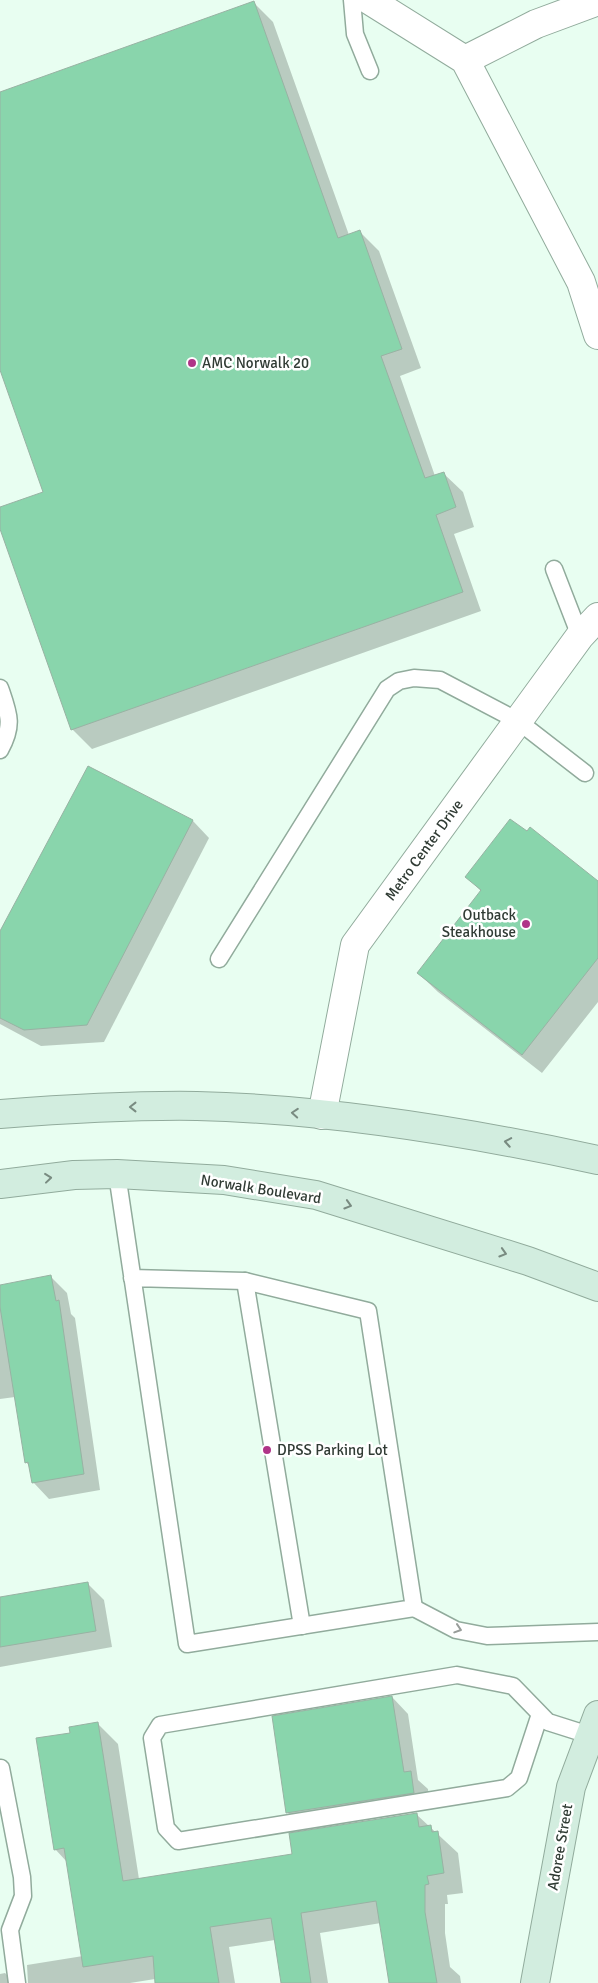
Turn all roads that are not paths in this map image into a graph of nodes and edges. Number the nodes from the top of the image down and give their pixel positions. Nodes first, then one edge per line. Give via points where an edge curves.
1 (352, 0) edge
2 (369, 0) edge
3 (598, 2) edge
4 (465, 60) junction
5 (370, 71) dead end
6 (598, 335) edge
7 (554, 569) dead end
8 (589, 627) edge
9 (0, 688) edge
10 (518, 721) junction
11 (0, 750) edge
12 (585, 772) dead end
13 (219, 958) dead end
14 (0, 1114) edge
15 (322, 1115) junction
16 (598, 1160) edge
17 (117, 1174) junction
18 (0, 1184) edge
19 (132, 1278) junction
20 (245, 1281) junction
21 (598, 1287) edge
22 (414, 1608) junction
23 (302, 1626) junction
24 (598, 1632) edge
25 (540, 1714) junction
26 (594, 1725) edge
27 (1, 1768) edge
28 (17, 1983) edge
29 (535, 1983) edge

1 - 5 lane via 356,34
2 - 4 street
3 - 4 street via 536,24
4 - 6 street via 581,282
7 - 8 lane
8 - 10 street, Metro Center Drive
9 - 11 lane via 10,720 8,736
10 - 12 lane
10 - 13 lane via 440,680 414,678 399,681 387,689
10 - 15 street, Metro Center Drive via 355,945
15 -> 14 main road via 198,1106 83,1107
16 -> 15 main road via 440,1130
18 -> 17 main road, Norwalk Boulevard via 74,1175
17 - 19 lane
17 -> 21 main road, Norwalk Boulevard via 224,1180 316,1195 528,1260
19 - 20 lane
19 - 23 lane via 187,1644
20 - 22 lane via 368,1311
20 - 23 lane
22 - 23 lane
22 -> 24 lane via 456,1630 487,1636
25 - 25 lane via 513,1686 457,1675 160,1725 152,1738 166,1828 178,1841 507,1788 519,1778
25 - 26 lane via 548,1722
26 - 29 main road, Adoree Street via 571,1788
27 - 28 lane via 22,1877 23,1896 10,1930

